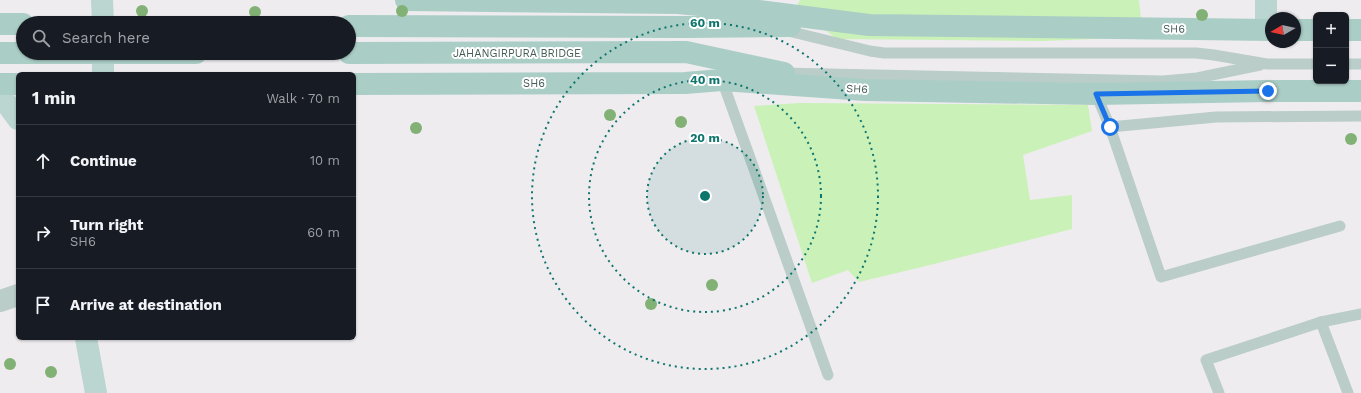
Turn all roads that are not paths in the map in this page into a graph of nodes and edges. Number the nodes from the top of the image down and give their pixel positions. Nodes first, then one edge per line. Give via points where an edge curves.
1 (102, 0) edge
2 (406, 0) edge
3 (474, 0) edge
4 (1266, 0) edge
5 (678, 2) edge
6 (746, 4) edge
7 (1267, 12) edge
8 (103, 16) edge
9 (0, 24) edge
10 (16, 24) edge
11 (870, 25) junction
12 (356, 26) edge
13 (769, 26) junction
14 (1265, 30) edge
15 (1301, 30) edge
16 (1313, 30) edge
17 (1349, 30) edge
18 (1361, 30) edge
19 (0, 53) edge
20 (16, 53) edge
21 (356, 53) edge
22 (103, 60) edge
23 (1267, 64) junction
24 (1313, 64) edge
25 (1349, 64) edge
26 (1361, 64) edge
27 (103, 72) edge
28 (781, 73) junction
29 (722, 80) junction
30 (0, 84) edge
31 (16, 84) edge
32 (356, 84) edge
33 (865, 90) junction
34 (1361, 91) edge
35 (1096, 94) junction
36 (0, 100) edge
37 (16, 116) edge
38 (1361, 116) edge
39 (1110, 127) junction
40 (1340, 226) dead end
41 (16, 296) edge
42 (0, 301) edge
43 (1361, 314) edge
44 (1321, 322) junction
45 (86, 340) edge
46 (828, 375) dead end
47 (96, 393) edge
48 (1219, 393) edge
49 (1348, 393) edge

1 - 8 street
2 - 3 main road, SH6
3 - 5 main road, SH6
4 - 7 street
5 - 6 main road, SH6
6 - 11 main road, SH6
9 - 10 main road
11 - 13 main road
11 - 14 main road, SH6
12 - 13 main road
13 - 23 lane via 884,54 1196,53
15 - 16 main road
17 - 18 main road
19 - 20 main road, bridge
21 - 28 main road, JAHANGIRPURA BRIDGE via 686,52
22 - 27 street
23 - 24 lane
23 - 28 lane via 1197,78 1164,81
25 - 26 lane
28 - 33 main road, JAHANGIRPURA BRIDGE
29 - 32 main road, SH6 via 685,83
29 - 33 main road, SH6
29 - 46 lane
30 - 31 main road
33 - 35 main road, SH6
34 - 35 main road, SH6
35 - 39 lane
36 - 37 street via 7,104
38 - 39 lane via 1216,117
39 - 40 lane via 1161,277
41 - 42 street
43 - 44 lane
44 - 48 lane via 1206,360
44 - 49 lane
45 - 47 street

